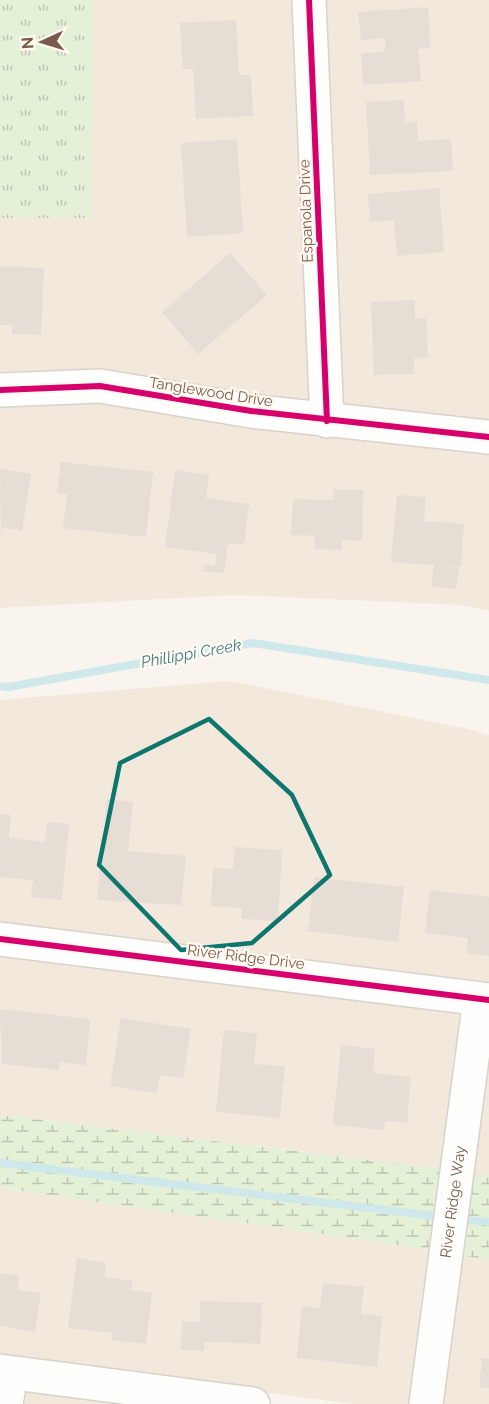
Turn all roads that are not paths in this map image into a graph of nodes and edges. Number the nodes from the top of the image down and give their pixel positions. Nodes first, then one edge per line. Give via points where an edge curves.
1 (309, 0) edge
2 (0, 390) edge
3 (327, 421) junction
4 (489, 437) edge
5 (0, 939) edge
6 (484, 1000) edge
7 (6, 1383) edge
8 (253, 1404) edge
9 (426, 1404) edge

1 - 3 street, Espanola Drive
2 - 3 street, Tanglewood Drive via 99,386
3 - 4 street, Tanglewood Drive
5 - 6 street, River Ridge Drive
6 - 9 street, River Ridge Way
7 - 8 street

